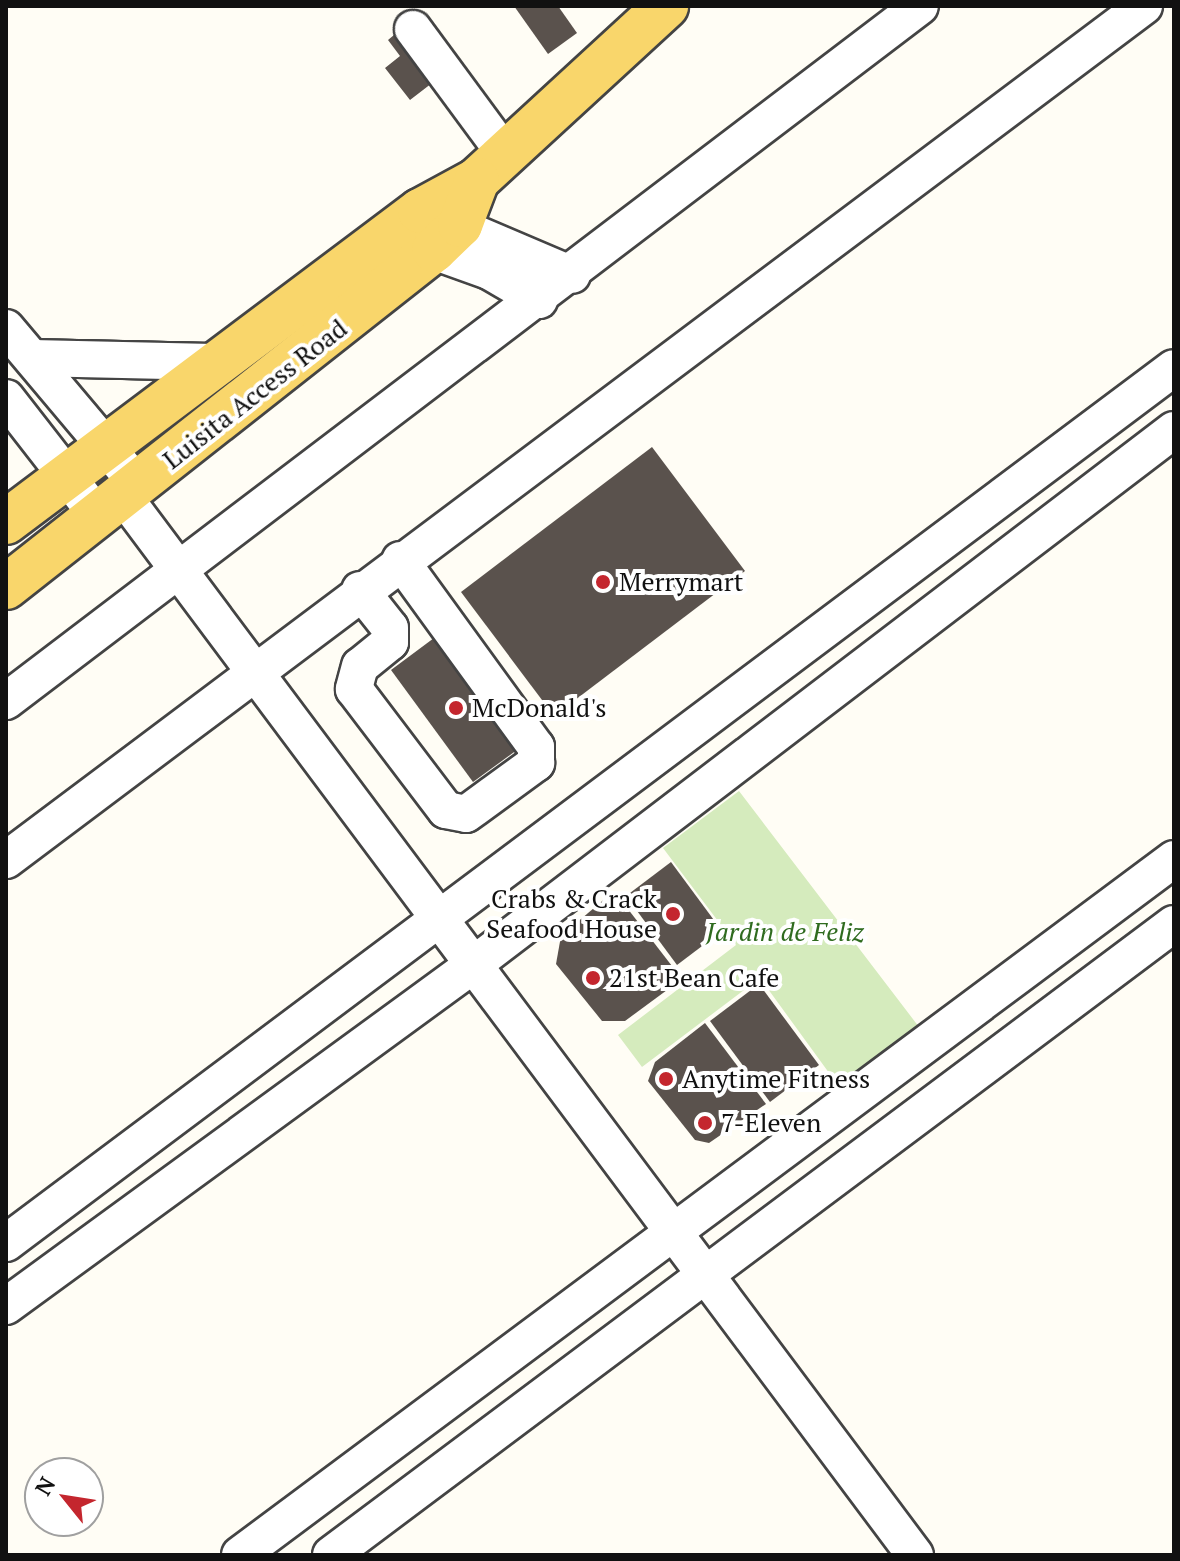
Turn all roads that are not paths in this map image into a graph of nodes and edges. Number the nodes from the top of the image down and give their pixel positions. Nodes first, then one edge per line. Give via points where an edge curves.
1 (666, 6) edge
2 (920, 6) edge
3 (1144, 6) edge
4 (413, 29) dead end
5 (491, 167) junction
6 (425, 231) junction
7 (572, 275) junction
8 (539, 300) junction
9 (6, 329) edge
10 (32, 358) junction
11 (213, 362) junction
12 (1174, 368) edge
13 (6, 398) edge
14 (1174, 430) edge
15 (107, 447) junction
16 (67, 476) junction
17 (120, 499) junction
18 (6, 522) edge
19 (400, 560) junction
20 (179, 570) junction
21 (6, 587) edge
22 (360, 590) junction
23 (254, 670) junction
24 (6, 701) edge
25 (1174, 859) edge
26 (6, 860) edge
27 (437, 916) junction
28 (1174, 924) edge
29 (473, 965) junction
30 (673, 1235) junction
31 (6, 1243) edge
32 (705, 1277) junction
33 (6, 1306) edge
34 (240, 1555) edge
35 (331, 1555) edge
36 (915, 1555) edge

1 - 5 main road
2 - 7 street
3 - 19 street
4 - 5 street
5 - 6 main road
6 - 7 street
6 - 8 street
6 - 11 main road, Luisita Access Road
6 - 17 main road, Luisita Access Road
7 - 8 street
8 - 20 street
9 - 10 street
10 - 11 street
10 - 15 street
11 - 15 main road, Luisita Access Road
12 - 27 street
13 - 16 street
14 - 29 street
15 - 16 main road, Luisita Access Road
15 - 17 street
16 - 17 street
16 - 18 main road, Luisita Access Road
17 - 20 street
17 - 21 main road, Luisita Access Road
19 - 22 street
19 - 22 street via 536,747 536,763 466,814 446,810 354,689 360,666 390,642 390,628
20 - 23 street
20 - 24 street
22 - 23 street
23 - 26 street
23 - 27 street
25 - 30 street
27 - 29 street
27 - 31 street
28 - 32 street
29 - 30 street
29 - 33 street
30 - 32 street
30 - 34 street
32 - 35 street
32 - 36 street

